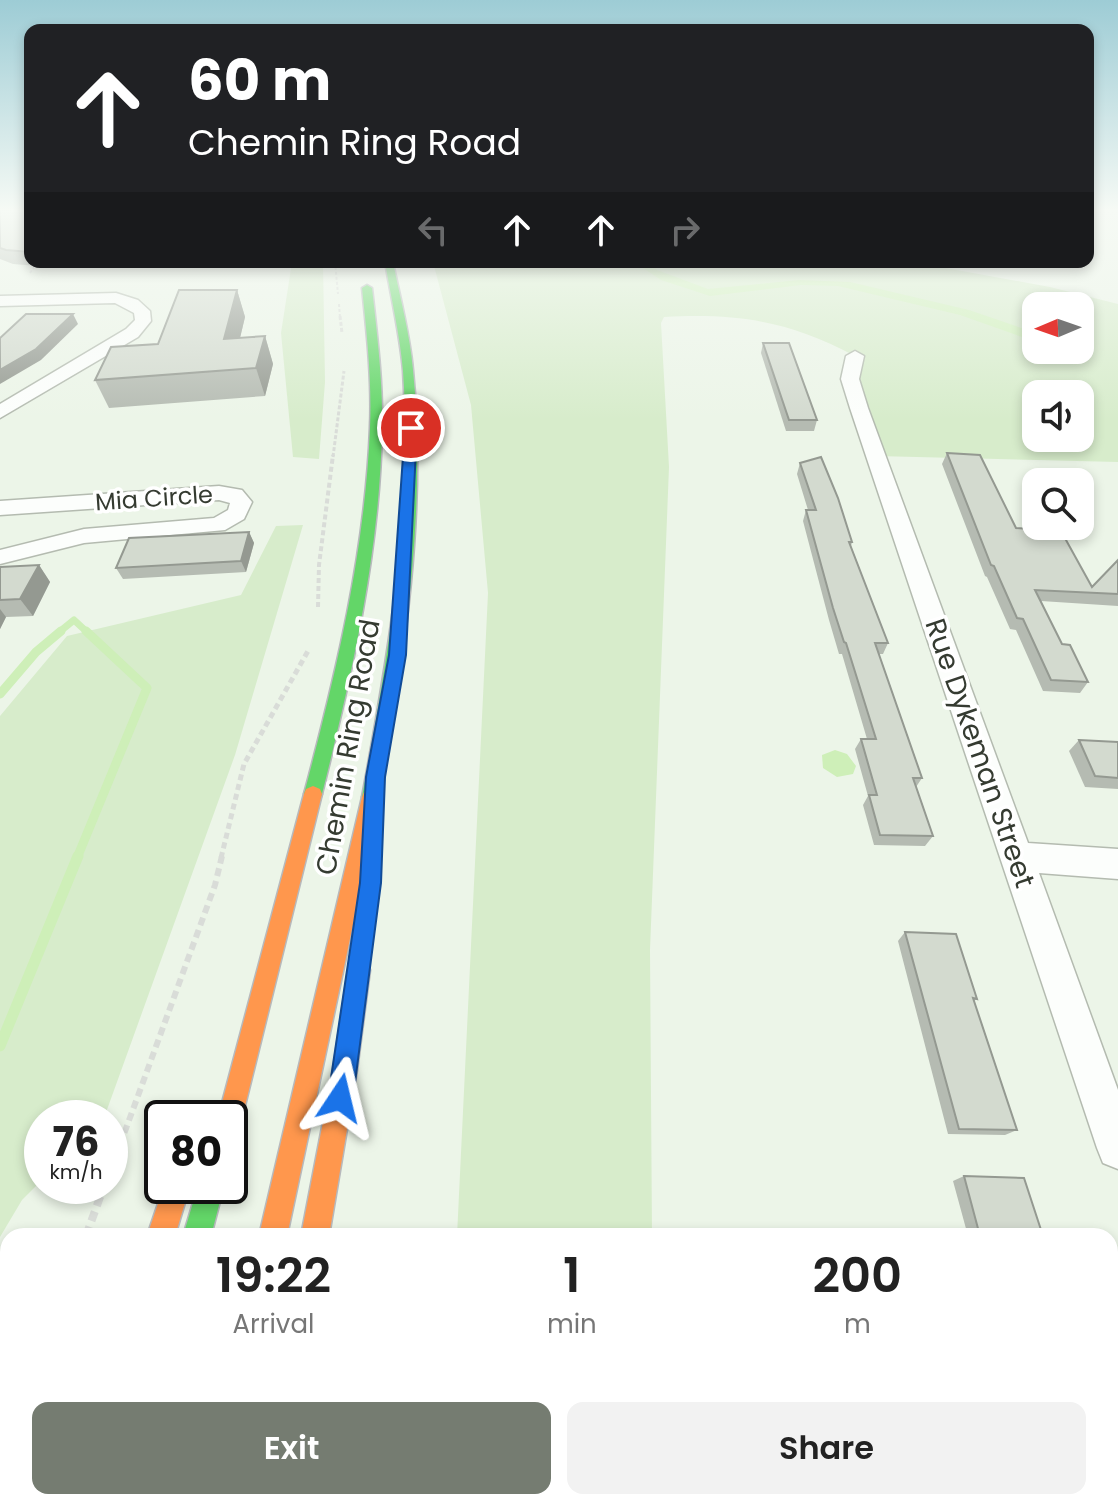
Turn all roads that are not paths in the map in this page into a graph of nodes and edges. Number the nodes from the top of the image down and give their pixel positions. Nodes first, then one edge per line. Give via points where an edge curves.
1 (365, 278) edge
2 (392, 278) edge
3 (0, 301) edge
4 (855, 356) dead end
5 (0, 412) edge
6 (0, 508) edge
7 (0, 557) edge
8 (333, 720) junction
9 (376, 777) junction
10 (1016, 857) junction
11 (1118, 864) edge
12 (371, 883) dead end
13 (261, 924) dead end
14 (362, 945) dead end
15 (235, 1100) edge
16 (1118, 1148) edge
17 (171, 1204) edge
18 (206, 1204) edge
19 (164, 1228) edge
20 (199, 1228) edge
21 (275, 1228) edge
22 (316, 1228) edge

1 - 8 highway, Chemin Ring Road via 373,337 373,456 360,578
2 - 9 highway, Chemin Ring Road via 408,370 410,481 397,655
3 - 5 street via 116,298 142,311 143,321 132,333
4 - 10 street, Rue Dykeman Street via 850,379 859,408
6 - 7 street, Mia Circle via 219,493 241,502 233,518 217,525 84,536
8 - 13 highway
8 - 15 highway, Chemin Ring Road
9 - 12 highway
9 - 21 highway, Chemin Ring Road
10 - 11 street
10 - 16 street, Rue Dykeman Street
14 - 22 highway
17 - 19 highway
18 - 20 highway

